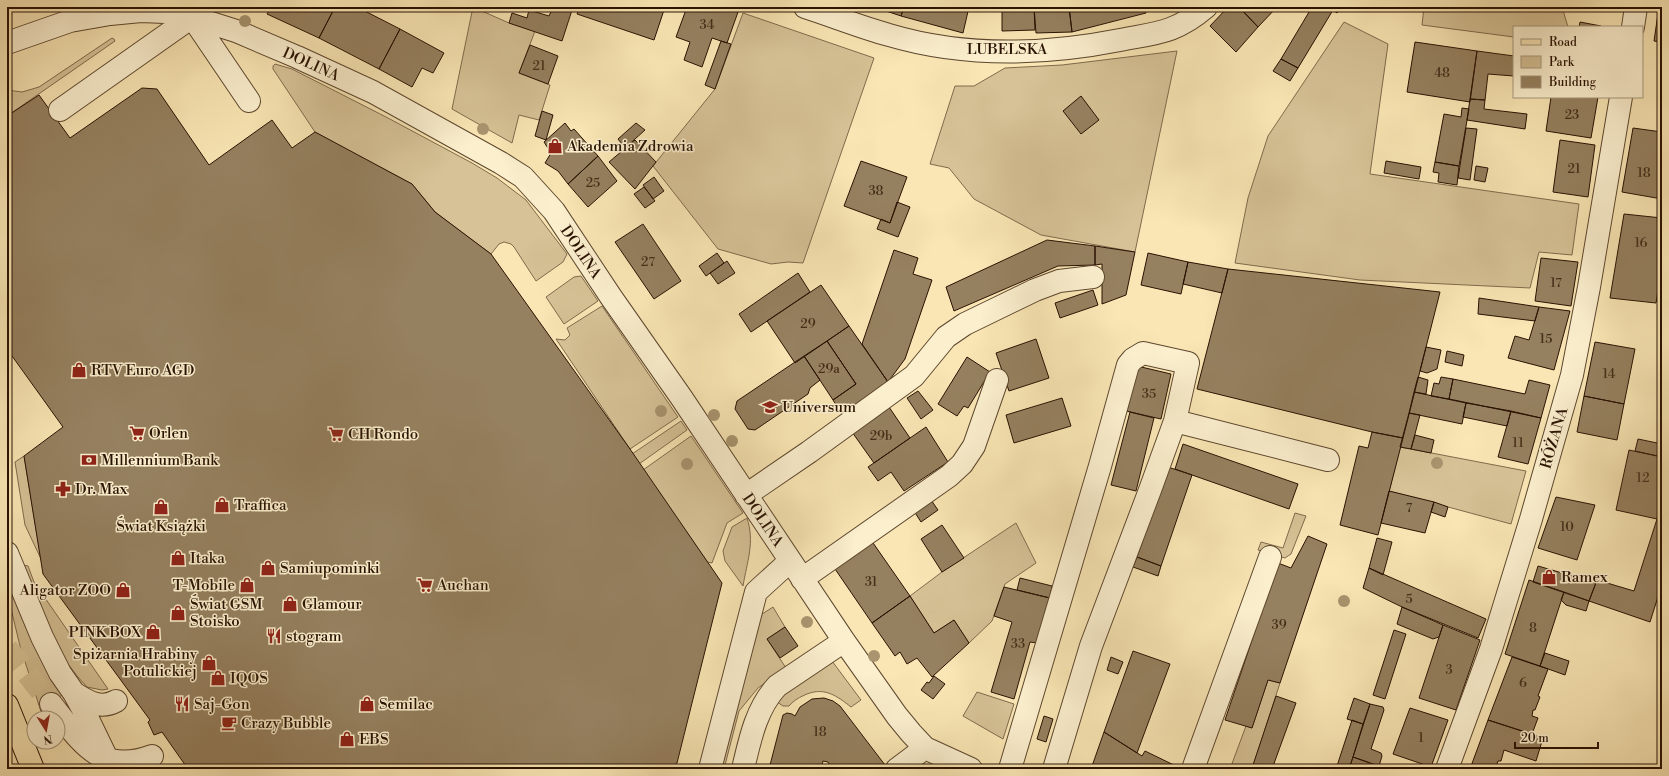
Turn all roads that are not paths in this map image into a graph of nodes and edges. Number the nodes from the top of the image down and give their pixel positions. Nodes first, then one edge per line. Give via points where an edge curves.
1 (805, 7) edge
2 (1206, 7) edge
3 (1636, 7) edge
4 (192, 18) junction
5 (1633, 26) edge
6 (7, 43) edge
7 (1621, 98) edge
8 (249, 101) dead end
9 (60, 110) dead end
10 (1094, 277) dead end
11 (997, 380) dead end
12 (1175, 420) junction
13 (1328, 460) dead end
14 (746, 495) junction
15 (7, 554) edge
16 (1270, 557) dead end
17 (790, 561) junction
18 (802, 579) junction
19 (844, 641) junction
20 (74, 693) junction
21 (116, 701) dead end
22 (51, 704) tunnel mouth
23 (7, 705) edge
24 (925, 748) junction
25 (148, 763) edge
26 (110, 765) edge
27 (33, 769) edge
28 (710, 769) edge
29 (743, 769) edge
30 (897, 769) edge
31 (971, 769) edge
32 (1010, 769) edge
33 (1054, 769) edge
34 (1193, 769) edge
35 (1447, 769) edge

1 - 2 street, LUBELSKA via 889,35 922,43 967,50 1010,52 1081,46 1153,34 1184,24
3 - 5 street
4 - 6 street, DOLINA via 165,12 110,14 70,21
4 - 8 street
4 - 9 street
4 - 14 street, DOLINA via 236,32 373,92 523,177 554,211
7 - 35 street, RÓŻANA via 1572,374 1491,648
10 - 14 street via 1060,281 1035,290 965,324 946,337 914,376
11 - 18 street via 974,446 962,464 949,476
12 - 13 street
12 - 32 street via 1188,363 1143,353 1133,359 1125,373
12 - 33 street via 1091,646
14 - 17 street, DOLINA
15 - 20 street via 42,636 60,673
16 - 34 street
17 - 18 street, DOLINA
17 - 28 street via 756,592
18 - 19 street, DOLINA
19 - 24 street, DOLINA via 902,722
19 - 29 street via 777,686 769,695 760,710
20 - 21 street via 96,705 105,706
20 - 26 street
22 - 26 street via 87,750
23 - 27 main road
24 - 30 street
24 - 31 street, DOLINA
25 - 26 street

